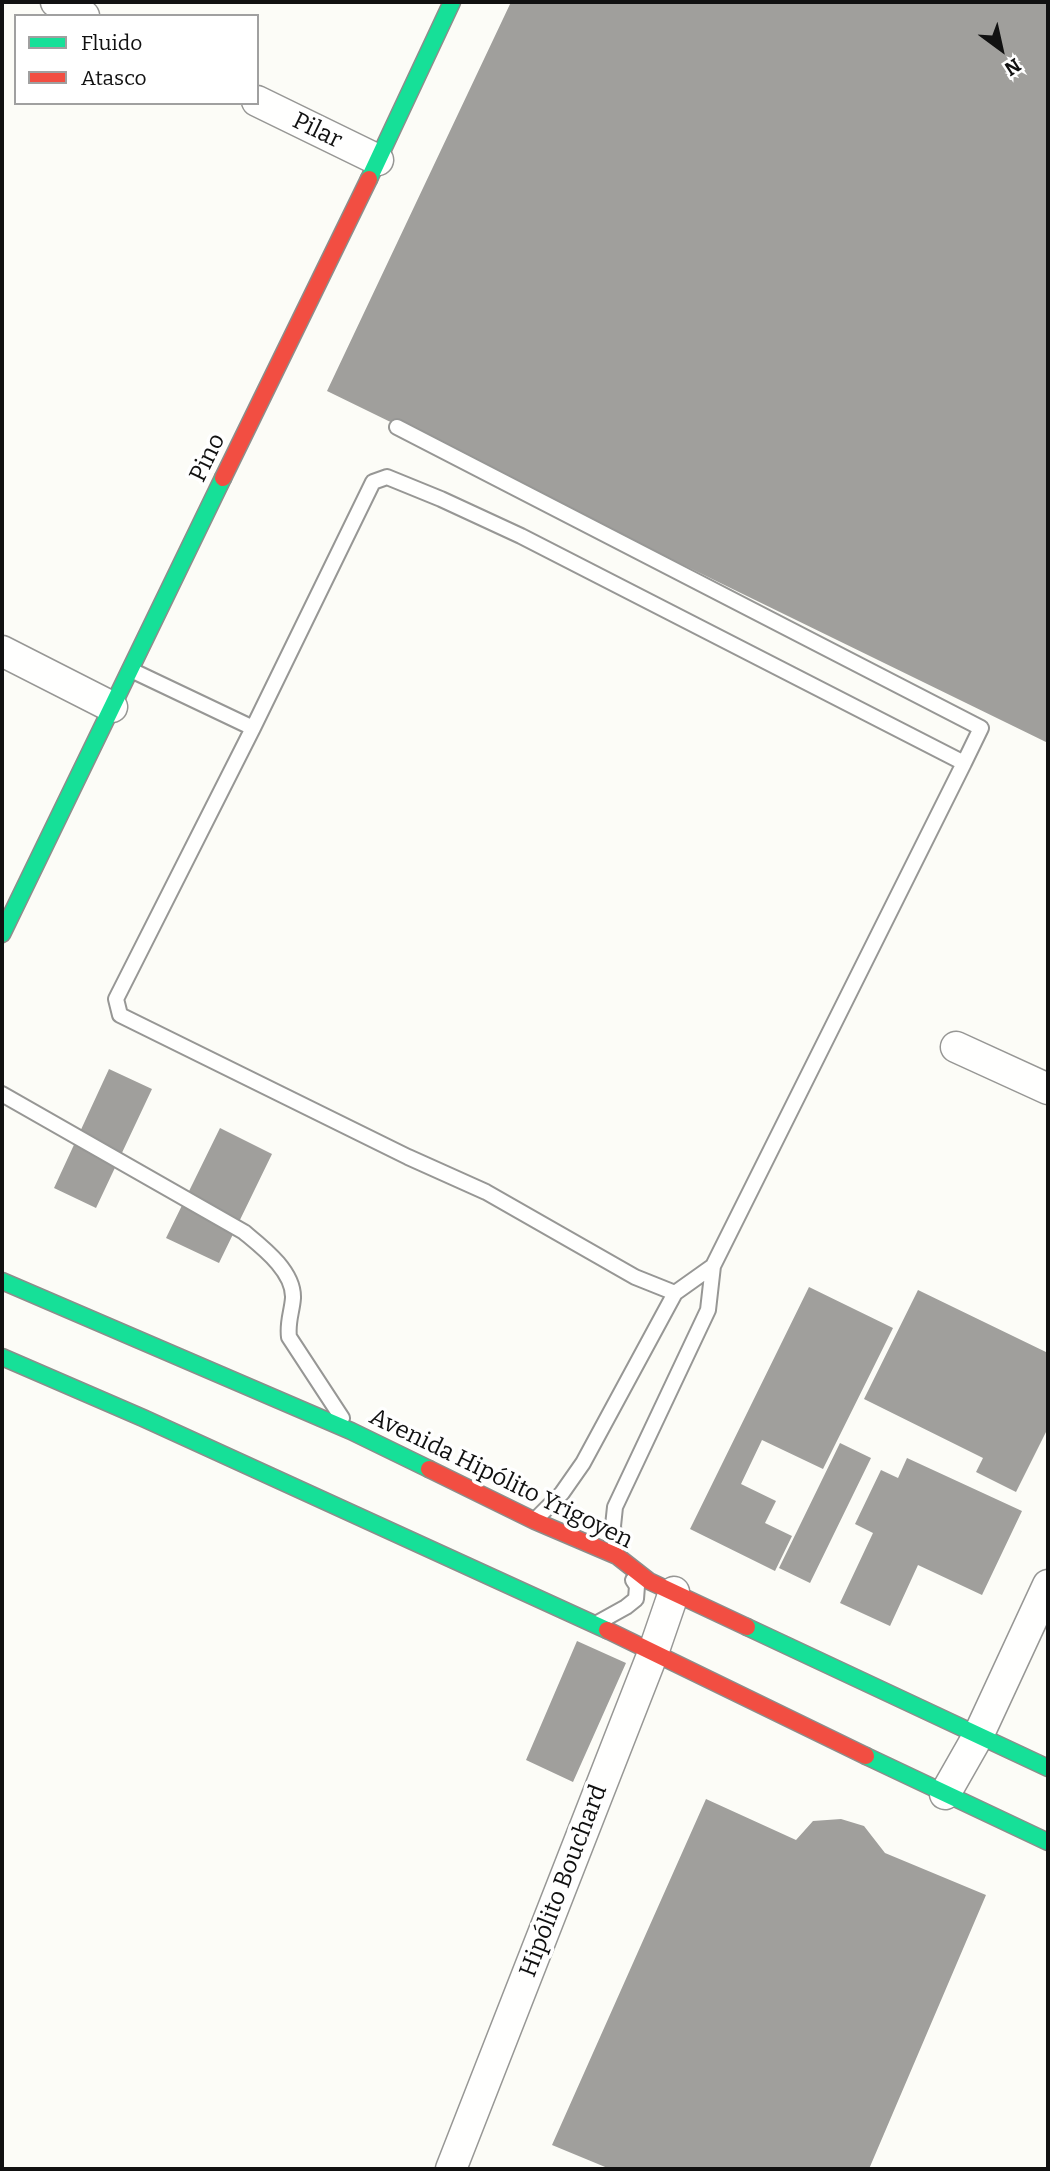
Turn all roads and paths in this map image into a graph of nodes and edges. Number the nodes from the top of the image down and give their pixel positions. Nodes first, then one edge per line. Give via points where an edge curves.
1 (56, 2) edge
2 (452, 2) edge
3 (80, 14) edge
4 (259, 102) edge
5 (378, 160) junction
6 (397, 427) dead end
7 (2, 651) edge
8 (130, 670) junction
9 (112, 706) junction
10 (253, 728) junction
11 (964, 763) junction
12 (2, 934) edge
13 (956, 1047) dead end
14 (1048, 1089) edge
15 (2, 1094) edge
16 (713, 1266) junction
17 (2, 1281) edge
18 (675, 1293) junction
19 (2, 1357) edge
20 (351, 1431) junction
21 (535, 1521) junction
22 (617, 1556) junction
23 (1048, 1585) edge
24 (674, 1592) junction
25 (595, 1624) junction
26 (653, 1653) junction
27 (978, 1736) junction
28 (1048, 1769) edge
29 (945, 1794) junction
30 (1048, 1842) edge
31 (451, 2169) edge

1 - 3 street
2 - 5 main road, Pino
4 - 5 street, Pilar
5 - 8 main road, Pino
6 - 11 lane via 981,728
7 - 9 street
8 - 9 main road, Pino
8 - 10 lane
9 - 12 main road, Pino
10 - 11 lane via 373,482 387,477 521,536
10 - 18 lane via 116,999 120,1015 486,1192 635,1277
11 - 16 lane
13 - 14 street
15 - 20 lane via 244,1232 273,1256 293,1294 289,1337
16 - 18 lane
16 - 22 lane via 708,1310 615,1507 612,1526
17 - 20 main road, Avenida Hipólito Yrigoyen
18 - 21 lane via 583,1464
19 - 25 main road
20 - 21 main road, Avenida Hipólito Yrigoyen
21 - 22 main road, Avenida Hipólito Yrigoyen
22 - 24 main road, Avenida Hipólito Yrigoyen via 649,1581
22 - 25 lane via 637,1586 636,1599
23 - 27 street
24 - 26 street, Hipólito Bouchard
24 - 27 main road, Avenida Hipólito Yrigoyen
25 - 26 main road
26 - 29 main road
26 - 31 street, Hipólito Bouchard
27 - 28 main road, Avenida Hipólito Yrigoyen
27 - 29 street
29 - 30 main road

